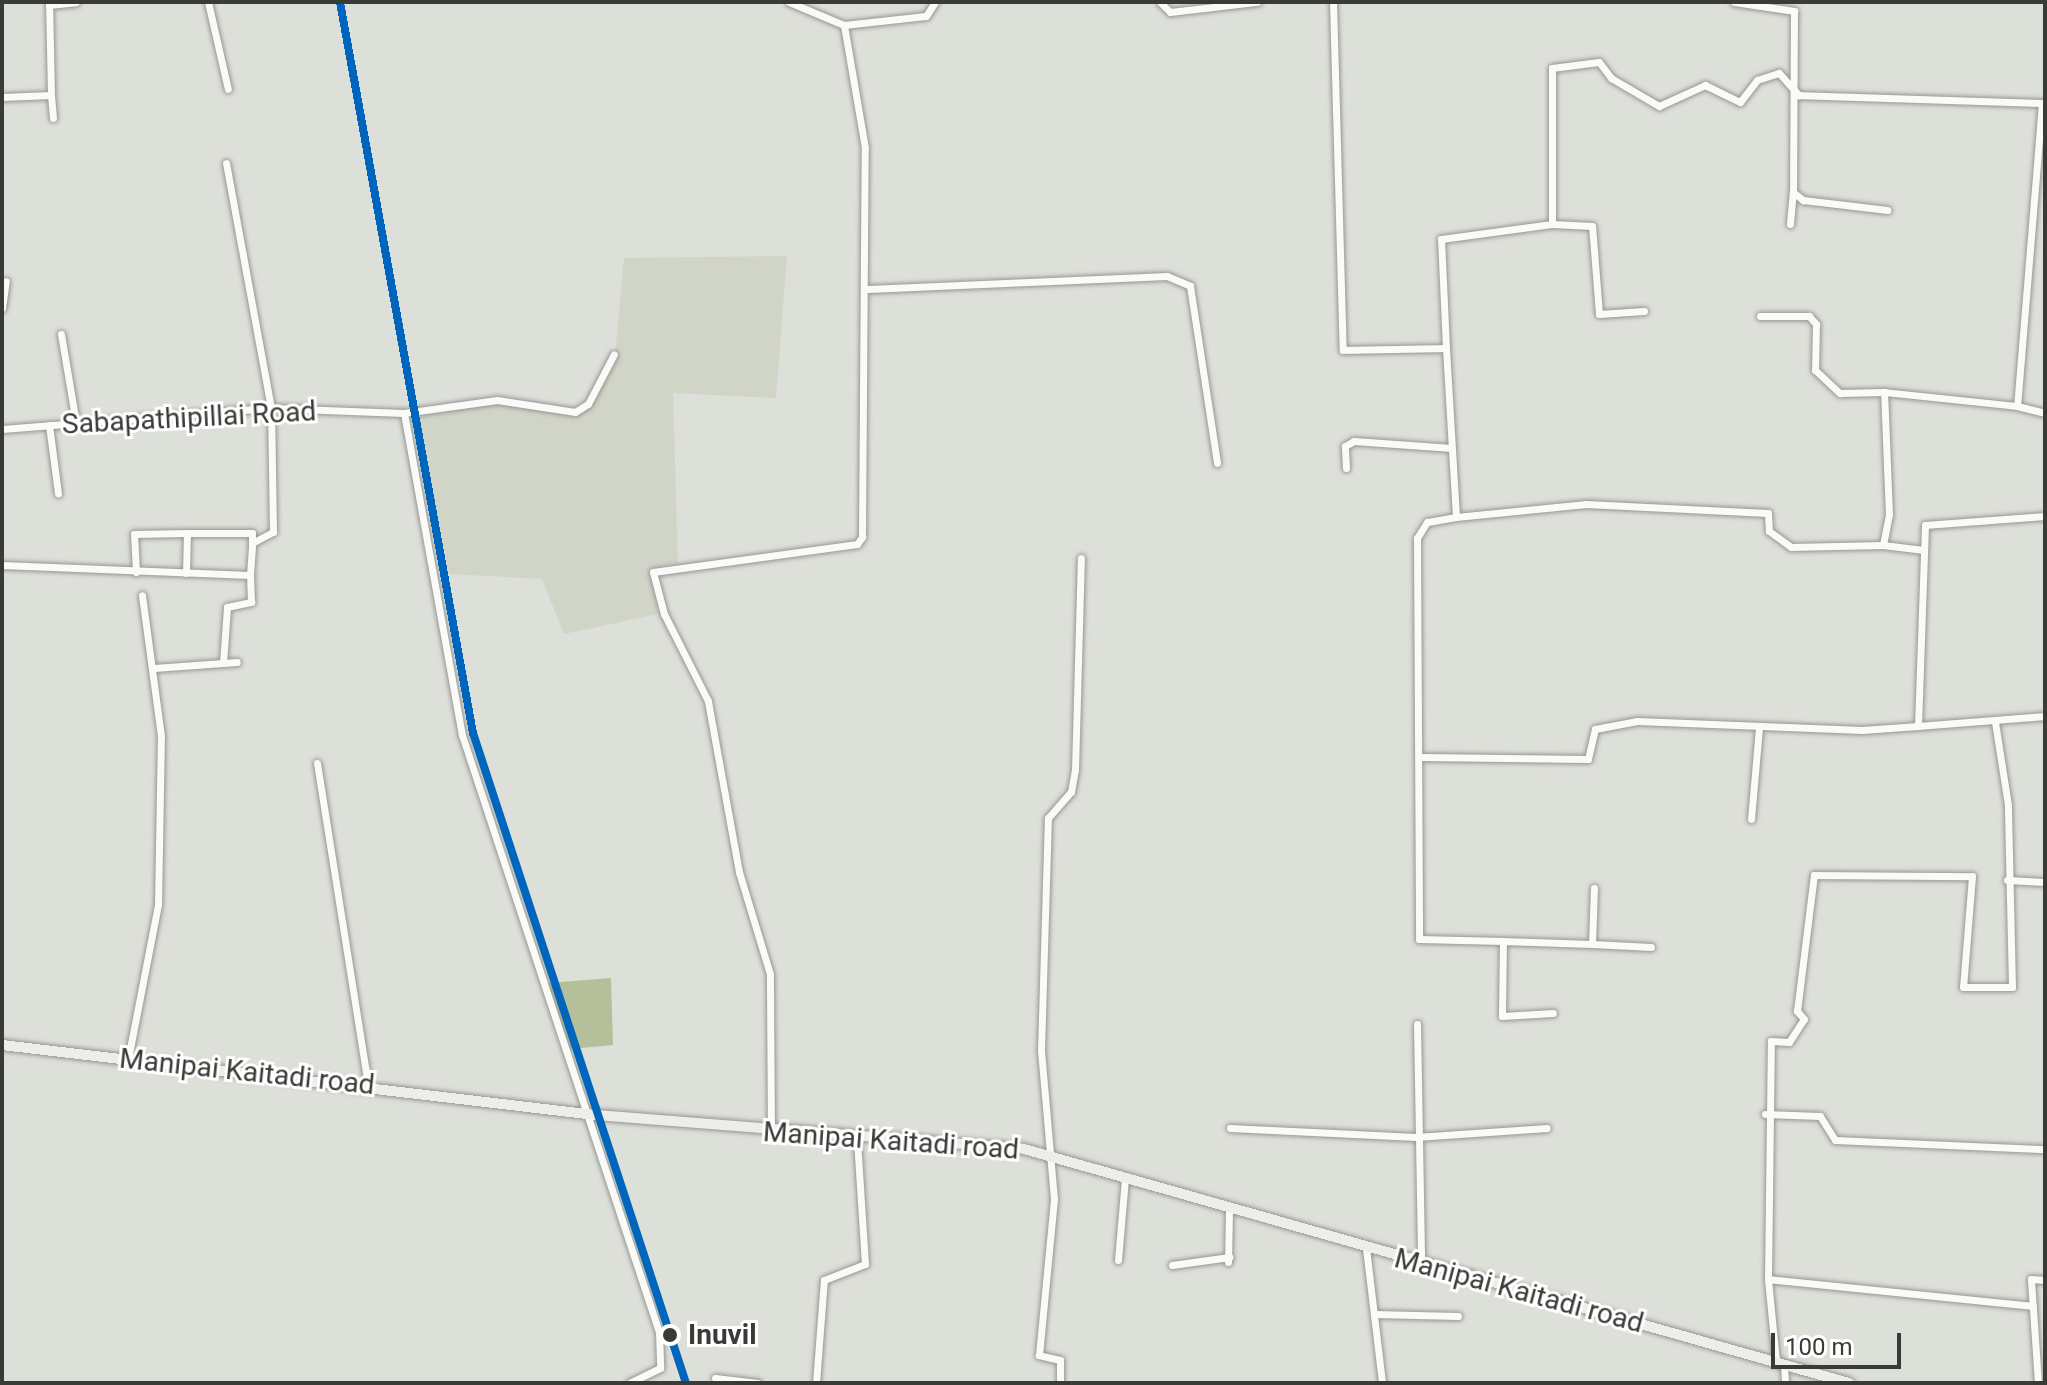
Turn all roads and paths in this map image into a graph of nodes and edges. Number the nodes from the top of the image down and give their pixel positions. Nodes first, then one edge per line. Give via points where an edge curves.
1 (76, 2) edge
2 (208, 2) edge
3 (789, 2) edge
4 (935, 2) edge
5 (1160, 2) edge
6 (1257, 2) edge
7 (1333, 2) edge
8 (1734, 2) edge
9 (49, 4) edge
10 (844, 25) junction
11 (228, 89) dead end
12 (51, 95) junction
13 (1799, 95) junction
14 (2, 97) edge
15 (2044, 103) edge
16 (53, 118) dead end
17 (226, 163) dead end
18 (1793, 192) junction
19 (1887, 210) dead end
20 (1552, 224) junction
21 (1790, 224) dead end
22 (6, 281) dead end
23 (868, 289) junction
24 (2, 308) edge
25 (1644, 311) dead end
26 (1760, 316) dead end
27 (61, 334) dead end
28 (1446, 348) junction
29 (614, 354) dead end
30 (1884, 392) junction
31 (2017, 406) junction
32 (271, 408) junction
33 (404, 413) junction
34 (2045, 413) edge
35 (76, 423) junction
36 (49, 425) junction
37 (2, 429) edge
38 (1452, 448) junction
39 (1217, 463) dead end
40 (1346, 468) dead end
41 (58, 493) dead end
42 (2045, 516) edge
43 (1456, 517) junction
44 (187, 533) junction
45 (252, 543) junction
46 (1883, 545) junction
47 (1922, 550) junction
48 (1081, 558) dead end
49 (2, 565) edge
50 (136, 572) junction
51 (186, 573) junction
52 (250, 575) junction
53 (142, 595) dead end
54 (237, 662) dead end
55 (223, 663) junction
56 (154, 668) junction
57 (2045, 716) edge
58 (1995, 722) junction
59 (1918, 726) junction
60 (1759, 728) junction
61 (1421, 757) junction
62 (317, 763) dead end
63 (1751, 819) dead end
64 (2007, 880) junction
65 (2045, 882) edge
66 (1594, 888) dead end
67 (1503, 941) junction
68 (1592, 944) junction
69 (1651, 947) dead end
70 (1553, 1013) dead end
71 (1417, 1024) dead end
72 (2, 1045) edge
73 (128, 1059) junction
74 (368, 1084) junction
75 (587, 1114) junction
76 (1765, 1114) junction
77 (1230, 1128) dead end
78 (1547, 1128) dead end
79 (771, 1133) junction
80 (1416, 1137) junction
81 (857, 1141) junction
82 (2045, 1149) edge
83 (1048, 1156) junction
84 (1125, 1178) junction
85 (1229, 1208) junction
86 (1366, 1248) junction
87 (1118, 1260) dead end
88 (1421, 1264) junction
89 (1172, 1265) dead end
90 (1768, 1279) junction
91 (2045, 1280) edge
92 (2033, 1306) junction
93 (1374, 1314) junction
94 (1458, 1316) dead end
95 (1780, 1363) junction
96 (715, 1378) dead end
97 (629, 1383) edge
98 (758, 1383) edge
99 (816, 1383) edge
100 (1060, 1383) edge
101 (1382, 1383) edge
102 (1785, 1383) edge
103 (1849, 1383) edge
104 (2038, 1383) edge

1 - 9 street
2 - 11 street
3 - 10 street
4 - 10 street via 926,16
5 - 6 street via 1170,12
7 - 28 street via 1343,350
8 - 13 street via 1794,11
9 - 12 street
10 - 23 street via 865,148
12 - 14 street
12 - 16 street
13 - 15 street
13 - 18 street
13 - 20 street via 1779,73 1757,80 1740,102 1705,85 1659,106 1611,78 1599,62 1552,68
15 - 31 street
17 - 32 street
18 - 19 street via 1803,200
18 - 21 street
20 - 25 street via 1592,226 1599,314
20 - 28 street via 1441,239
22 - 24 street
23 - 39 street via 1167,276 1190,286
23 - 79 street via 867,518 857,544 653,572 664,614 708,701 739,872 770,974
26 - 30 street via 1809,316 1816,324 1815,370 1840,393
27 - 35 street
28 - 38 street
29 - 33 street, Sabapathipillai Road via 588,404 575,412 497,400
30 - 31 street
30 - 46 street via 1889,515
31 - 34 street
32 - 33 street, Sabapathipillai Road
32 - 35 street, Sabapathipillai Road
32 - 45 street via 273,532
33 - 75 street via 462,735
35 - 36 street, Sabapathipillai Road
36 - 37 street, Sabapathipillai Road
36 - 41 street
38 - 40 street via 1354,441 1345,446
38 - 43 street
42 - 47 street via 1925,525
43 - 46 street via 1586,504 1753,512 1768,513 1769,531 1791,547
43 - 61 street via 1427,522 1417,538
44 - 45 street via 252,533
44 - 50 street via 134,534
44 - 51 street
45 - 52 street
46 - 47 street
47 - 59 street
48 - 83 street via 1075,770 1071,792 1048,818 1041,1051
49 - 50 street
50 - 51 street
51 - 52 street
52 - 55 street via 251,602 227,607
53 - 56 street
54 - 55 street
55 - 56 street
56 - 73 street via 161,736 158,905
57 - 58 street
58 - 59 street
58 - 64 street via 2008,805
59 - 60 street
60 - 61 street via 1637,721 1595,729 1588,759
60 - 63 street
61 - 67 street via 1419,939
62 - 74 street
64 - 65 street
64 - 76 street via 2012,987 1963,987 1972,876 1814,875 1797,1011 1804,1019 1789,1042 1771,1041
66 - 68 street
67 - 68 street
67 - 70 street via 1502,1016
68 - 69 street
71 - 80 street
72 - 73 main road, Manipai Kaitadi road
73 - 74 main road, Manipai Kaitadi road
74 - 75 main road, Manipai Kaitadi road
75 - 79 main road, Manipai Kaitadi road
75 - 97 street via 659,1332 660,1368
76 - 82 street via 1820,1116 1835,1140
76 - 90 street
77 - 80 street
78 - 80 street
79 - 81 main road, Manipai Kaitadi road
80 - 88 street
81 - 83 main road, Manipai Kaitadi road
81 - 99 street via 865,1264 824,1280
83 - 84 main road, Manipai Kaitadi road
83 - 100 street via 1054,1199 1039,1355 1060,1360
84 - 85 main road, Manipai Kaitadi road
84 - 87 street
85 - 86 main road, Manipai Kaitadi road
85 - 89 street via 1228,1260
86 - 88 main road, Manipai Kaitadi road
86 - 93 street
88 - 95 main road, Manipai Kaitadi road
90 - 92 street
90 - 95 street
91 - 92 street via 2031,1279
92 - 104 street
93 - 94 street
93 - 101 street
95 - 102 street
95 - 103 main road, Manipai Kaitadi road
96 - 98 street

